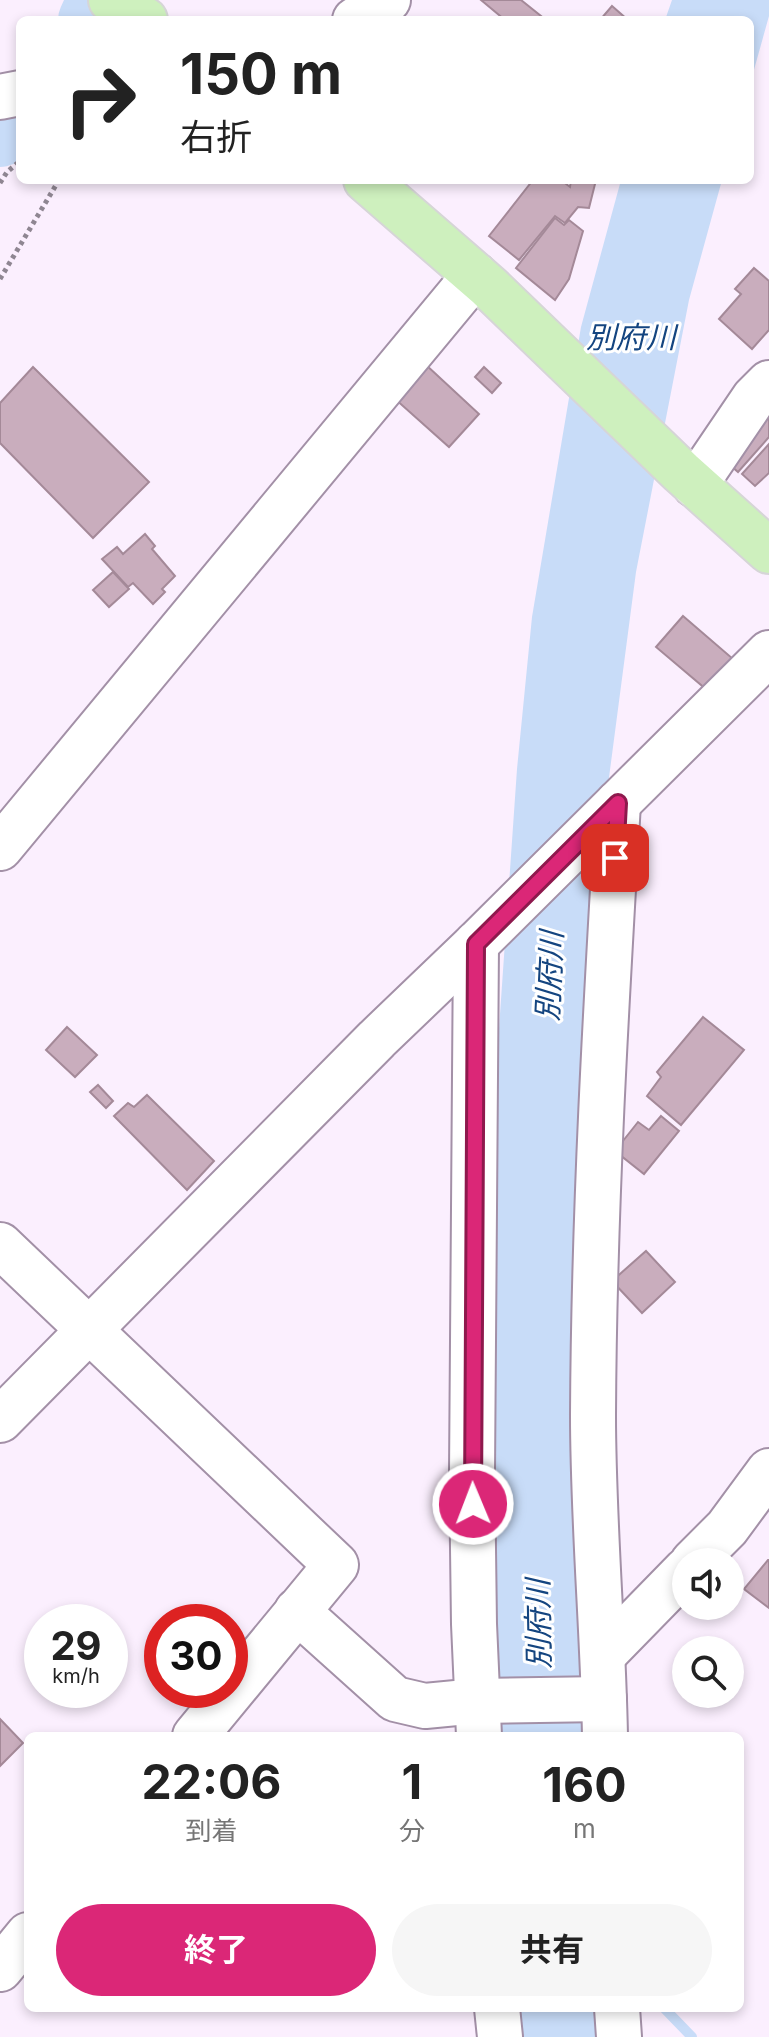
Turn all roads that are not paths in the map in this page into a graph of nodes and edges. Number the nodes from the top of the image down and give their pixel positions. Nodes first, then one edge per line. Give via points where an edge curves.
1 (111, 0) edge
2 (388, 0) edge
3 (138, 16) edge
4 (362, 16) edge
5 (371, 184) edge
6 (475, 275) junction
7 (769, 383) edge
8 (688, 478) junction
9 (769, 551) edge
10 (769, 653) edge
11 (611, 809) junction
12 (0, 848) edge
13 (480, 939) junction
14 (0, 1245) edge
15 (88, 1331) junction
16 (0, 1420) edge
17 (769, 1471) edge
18 (707, 1548) edge
19 (672, 1584) edge
20 (297, 1611) junction
21 (603, 1655) junction
22 (604, 1718) edge
23 (478, 1719) edge
24 (198, 1732) edge
25 (24, 1940) edge
26 (0, 1969) edge
27 (497, 2012) edge
28 (617, 2012) edge
29 (500, 2037) edge
30 (619, 2037) edge

1 - 3 main road
2 - 4 street
5 - 6 main road
6 - 8 main road
6 - 12 street
7 - 8 street
8 - 9 main road
10 - 11 street
11 - 13 street
11 - 21 street via 595,1315 595,1536
13 - 15 street
13 - 23 street via 472,1473
14 - 15 street
15 - 16 street
15 - 20 street via 336,1565
17 - 18 street
19 - 21 street
20 - 23 street via 395,1699
20 - 24 street
21 - 22 street
22 - 23 street
25 - 26 street
27 - 29 street
28 - 30 street

